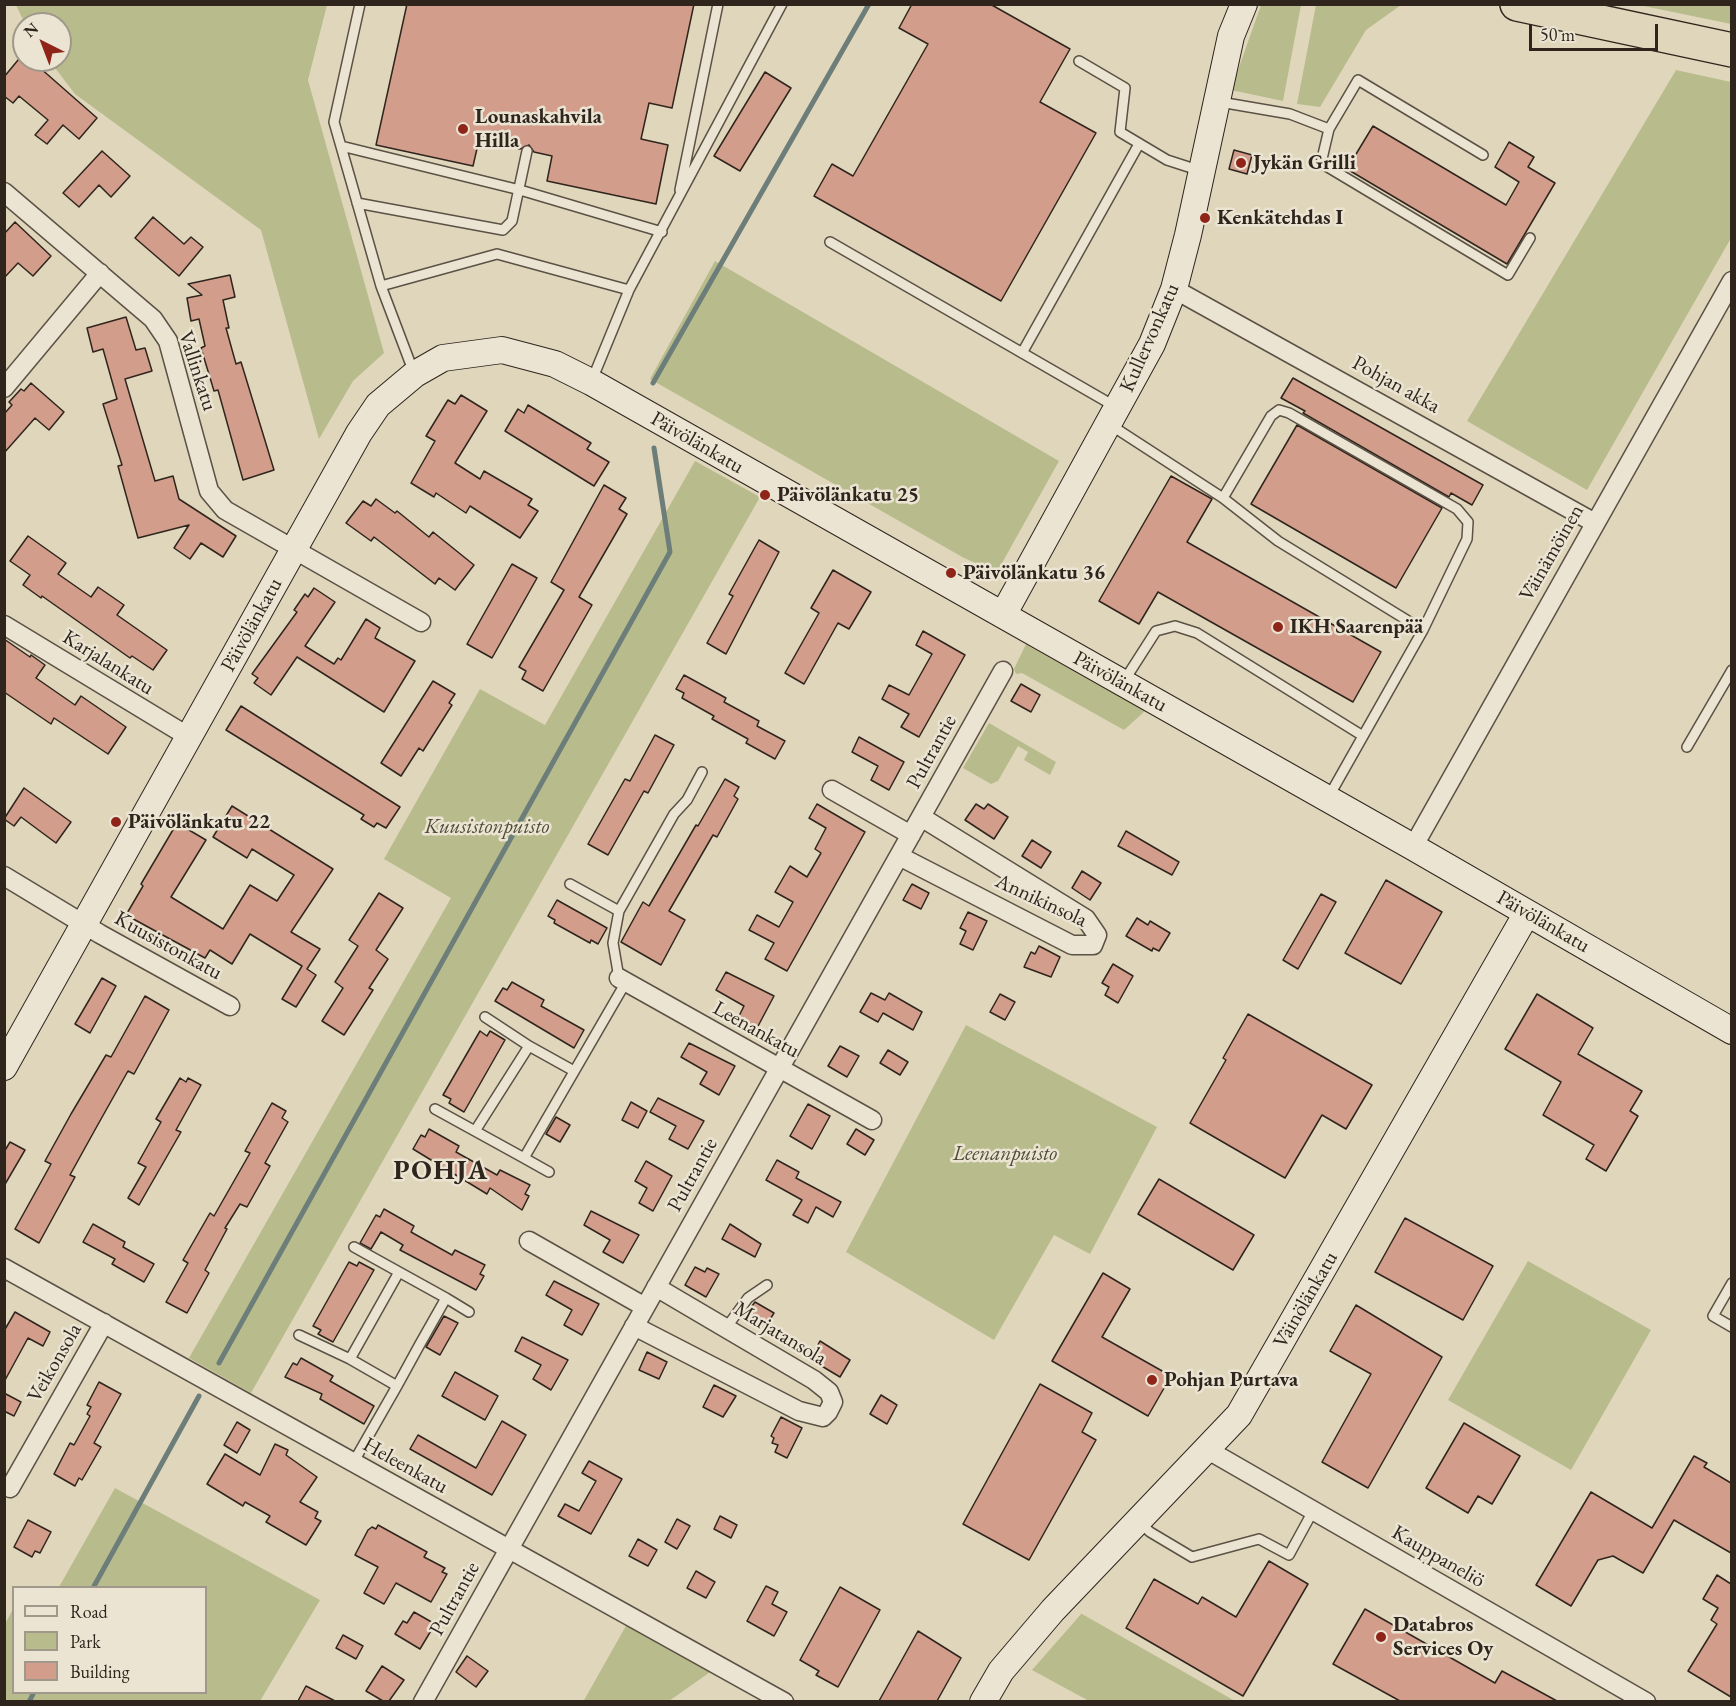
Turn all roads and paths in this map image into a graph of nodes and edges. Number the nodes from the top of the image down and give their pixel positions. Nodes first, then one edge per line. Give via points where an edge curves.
1 (360, 4) edge
2 (718, 4) edge
3 (782, 4) edge
4 (1228, 4) edge
5 (1244, 4) edge
6 (1518, 4) edge
7 (1231, 36) junction
8 (1731, 50) edge
9 (1079, 61) dead end
10 (1218, 101) junction
11 (1329, 129) junction
12 (1139, 144) junction
13 (341, 146) junction
14 (526, 151) dead end
15 (1483, 155) dead end
16 (1204, 171) junction
17 (520, 190) junction
18 (4, 192) edge
19 (357, 203) junction
20 (677, 203) junction
21 (662, 232) junction
22 (1530, 238) dead end
23 (830, 242) dead end
24 (100, 273) junction
25 (1731, 281) edge
26 (381, 286) junction
27 (1174, 289) junction
28 (629, 290) junction
29 (1022, 353) junction
30 (415, 374) junction
31 (591, 382) junction
32 (4, 388) edge
33 (1113, 416) junction
34 (1223, 498) junction
35 (1595, 523) junction
36 (295, 549) junction
37 (1003, 615) junction
38 (421, 622) dead end
39 (4, 625) edge
40 (1424, 630) junction
41 (1731, 670) edge
42 (1003, 671) dead end
43 (1123, 683) junction
44 (1364, 736) junction
45 (189, 737) junction
46 (1687, 747) dead end
47 (702, 772) dead end
48 (832, 790) dead end
49 (1328, 799) junction
50 (921, 817) junction
51 (911, 835) junction
52 (1413, 847) junction
53 (899, 856) junction
54 (4, 876) edge
55 (570, 884) dead end
56 (619, 911) junction
57 (1527, 913) junction
58 (84, 925) junction
59 (622, 980) junction
60 (230, 1006) dead end
61 (486, 1017) dead end
62 (1731, 1031) edge
63 (529, 1046) junction
64 (4, 1067) edge
65 (780, 1068) junction
66 (574, 1071) junction
67 (435, 1109) dead end
68 (872, 1120) dead end
69 (475, 1131) junction
70 (524, 1158) junction
71 (549, 1172) dead end
72 (529, 1241) dead end
73 (354, 1248) dead end
74 (4, 1268) edge
75 (399, 1272) junction
76 (1731, 1283) edge
77 (766, 1285) dead end
78 (656, 1287) junction
79 (446, 1299) junction
80 (645, 1307) junction
81 (469, 1311) dead end
82 (104, 1323) junction
83 (634, 1326) junction
84 (1731, 1327) edge
85 (726, 1328) junction
86 (299, 1335) dead end
87 (350, 1359) junction
88 (397, 1386) junction
89 (1208, 1450) junction
90 (353, 1463) junction
91 (10, 1488) dead end
92 (1313, 1511) junction
93 (1138, 1521) junction
94 (509, 1549) junction
95 (423, 1701) edge
96 (784, 1701) edge
97 (983, 1701) edge
98 (1646, 1701) edge

1 - 13 lane via 334,122
2 - 20 lane
3 - 20 lane
4 - 7 street, Kullervonkatu
5 - 7 street, Kullervonkatu
6 - 8 highway
7 - 10 street, Kullervonkatu
9 - 12 lane via 1125,88 1120,132
10 - 11 lane via 1290,114
10 - 16 street, Kullervonkatu
11 - 15 lane via 1358,80
11 - 22 lane via 1321,163 1508,274
12 - 16 lane via 1167,160
12 - 29 lane
13 - 17 lane
13 - 19 lane
14 - 17 lane
16 - 27 street, Kullervonkatu
17 - 19 lane via 512,220 503,230
17 - 21 lane
18 - 24 street, Vallinkatu
19 - 26 lane
20 - 21 lane
21 - 28 lane
23 - 29 lane
24 - 32 street
24 - 36 street, Vallinkatu via 153,319 168,341 209,491 225,510
25 - 35 street, Väinämöinen
26 - 28 lane via 497,254
26 - 30 lane
27 - 33 street, Kullervonkatu via 1152,344
27 - 35 street, Pohjan akka
28 - 31 lane
29 - 33 lane
30 - 31 street, Päivölänkatu via 443,358 502,350 555,364
30 - 36 street, Päivölänkatu via 378,405 358,433
31 - 37 street, Päivölänkatu
33 - 34 lane
33 - 37 street, Kullervonkatu
34 - 40 lane via 1278,541
34 - 40 lane via 1271,416 1279,410 1457,509 1468,522 1467,539
35 - 52 street, Väinämöinen
36 - 38 street, Vallinkatu
36 - 45 street, Päivölänkatu
37 - 43 street, Päivölänkatu
39 - 45 street, Karjalankatu
40 - 44 lane
41 - 46 lane
42 - 50 street, Pultrantie
43 - 44 lane via 1156,631 1174,626 1197,633
43 - 49 street, Päivölänkatu
44 - 49 lane
45 - 58 street, Päivölänkatu
47 - 56 lane
48 - 51 street
49 - 52 street, Päivölänkatu
50 - 51 street, Pultrantie
50 - 53 street, Annikinsola via 1086,919 1097,935 1093,945 1072,945
51 - 53 street, Pultrantie
52 - 57 street, Päivölänkatu
53 - 65 street, Pultrantie
54 - 58 street, Kuusistonkatu
55 - 56 lane
56 - 59 lane via 613,943
57 - 62 street, Päivölänkatu
57 - 89 street, Väinölänkatu via 1261,1380 1239,1415
58 - 60 street, Kuusistonkatu
58 - 64 street, Päivölänkatu
59 - 65 street, Leenankatu
59 - 66 lane
61 - 63 lane
63 - 66 lane
63 - 69 lane
65 - 68 street, Leenankatu
65 - 78 street, Pultrantie
66 - 70 lane
67 - 69 lane
69 - 70 lane
70 - 71 lane
72 - 80 street
73 - 75 lane
74 - 82 street, Heleenkatu
75 - 79 lane
75 - 87 lane
76 - 84 lane via 1713,1316
77 - 85 lane via 748,1298
78 - 80 street, Pultrantie
78 - 85 street, Marjatansola
79 - 81 lane
79 - 88 lane
80 - 83 street, Pultrantie
82 - 90 street, Heleenkatu
82 - 91 street, Veikonsola
83 - 85 street, Marjatansola via 799,1411 823,1417 828,1412 833,1402 829,1392
83 - 94 street, Pultrantie
86 - 87 lane
87 - 88 lane
88 - 90 lane
89 - 92 street, Kauppaneliö
89 - 93 street, Väinölänkatu
90 - 94 street, Heleenkatu
92 - 93 lane via 1288,1555 1259,1539 1192,1557
92 - 98 street, Kauppaneliö
93 - 97 street, Väinölänkatu via 1053,1610 1001,1671
94 - 95 street, Pultrantie
94 - 96 street, Heleenkatu

